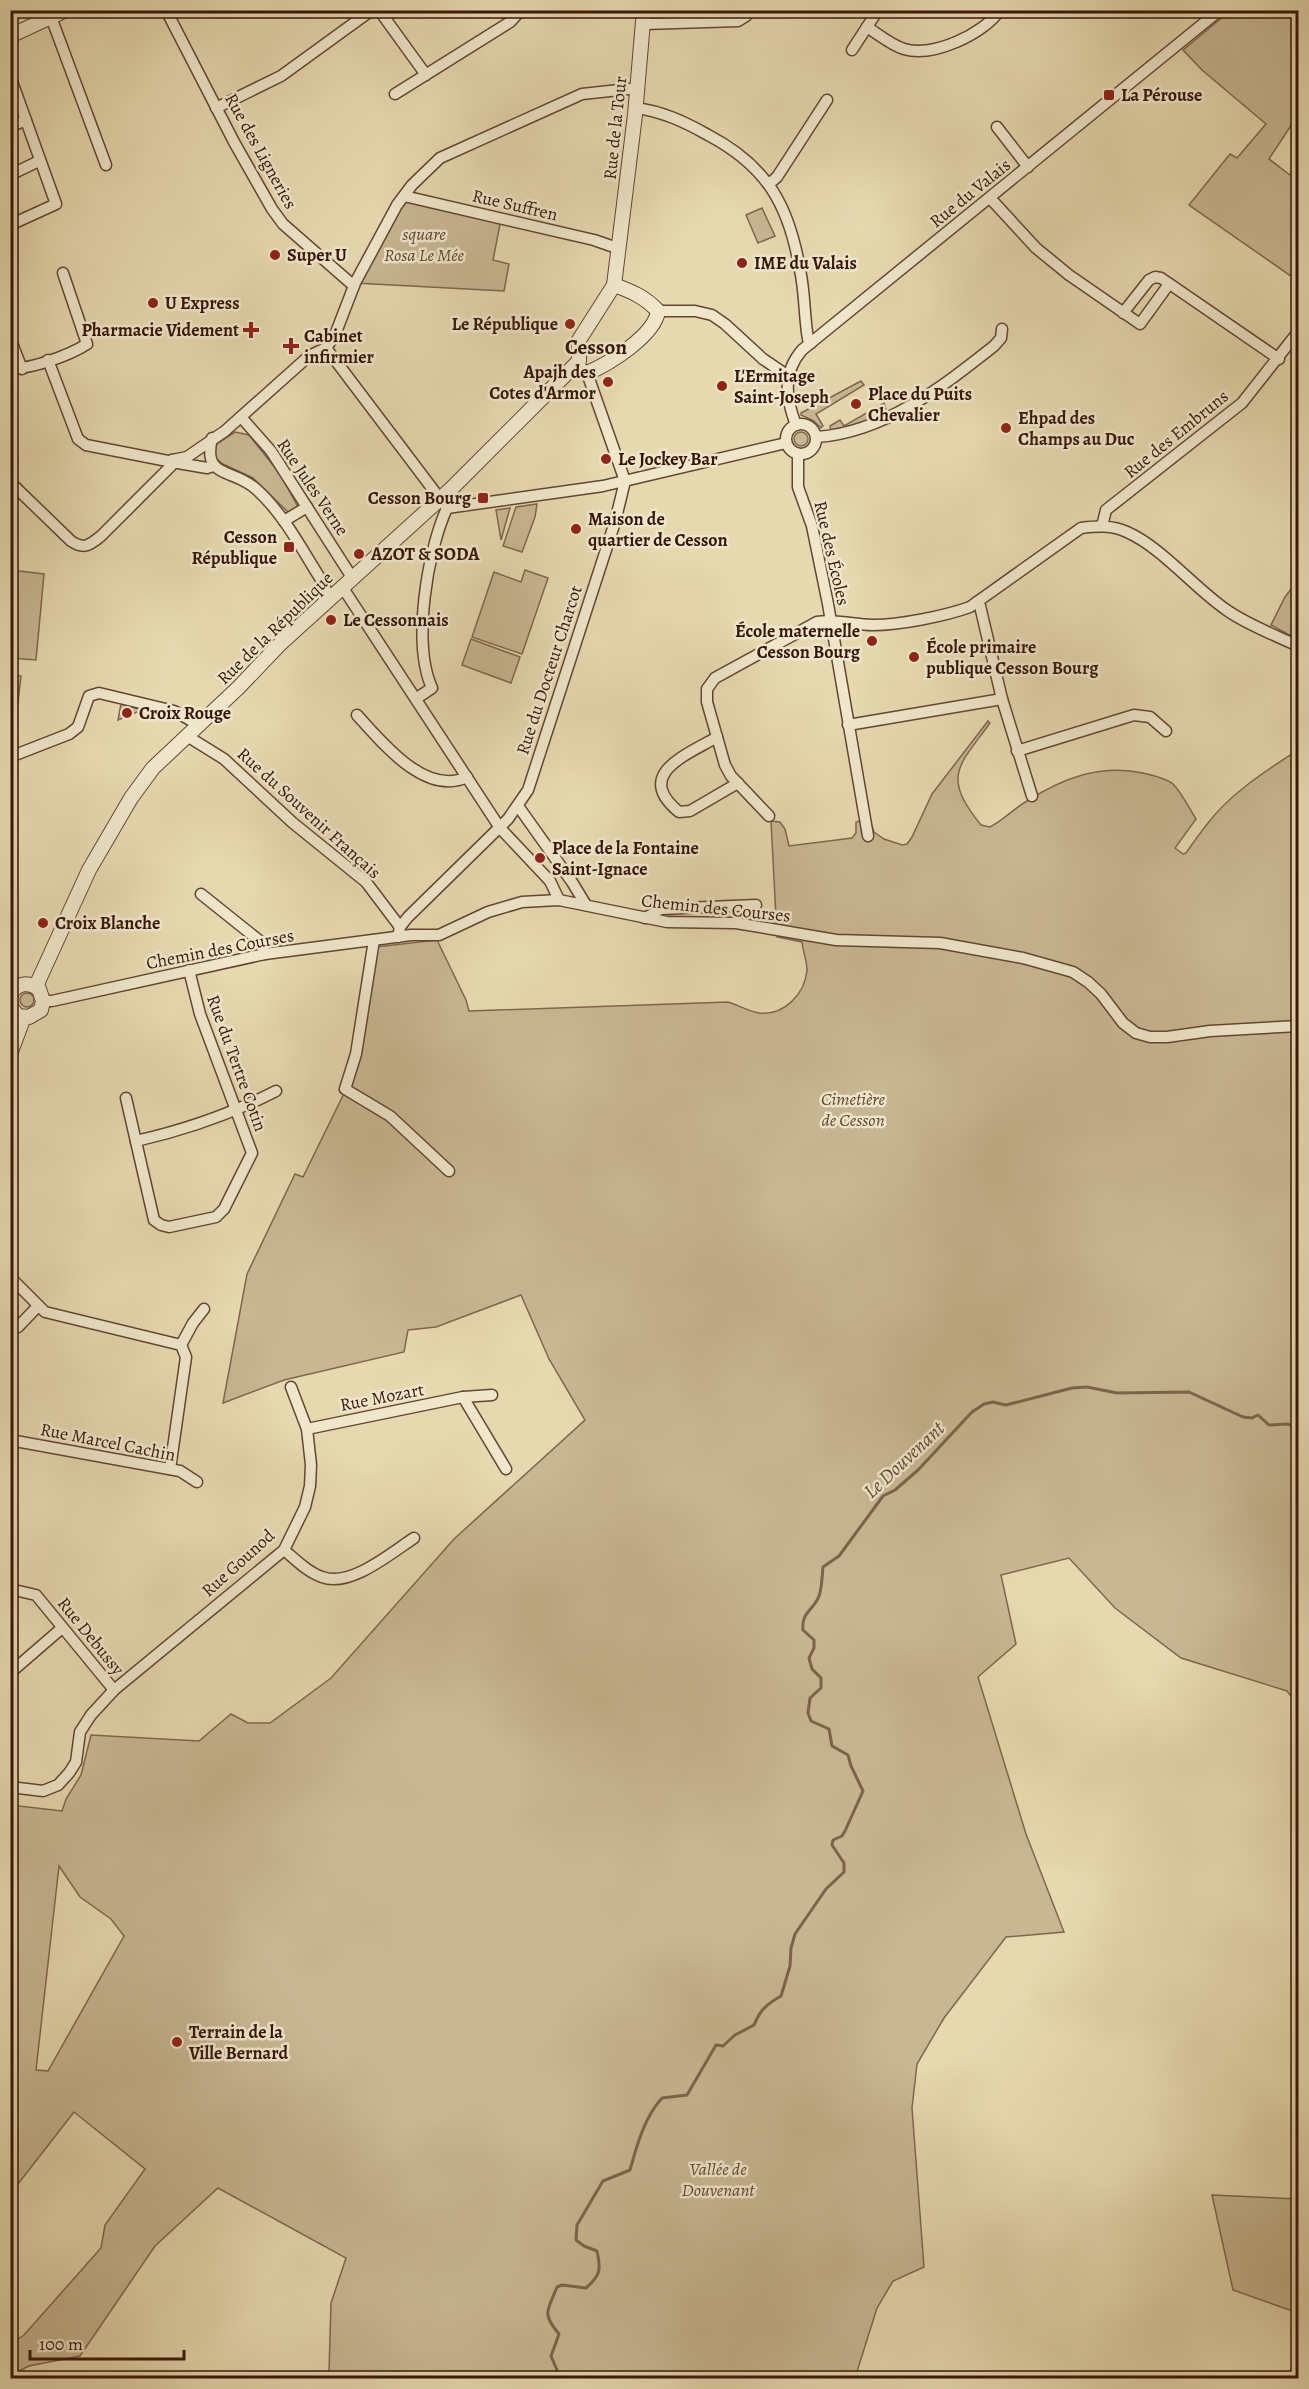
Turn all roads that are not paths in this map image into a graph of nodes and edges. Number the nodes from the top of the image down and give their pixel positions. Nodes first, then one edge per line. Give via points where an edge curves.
1 (66, 10) edge
2 (166, 10) edge
3 (372, 10) edge
4 (379, 10) edge
5 (521, 10) edge
6 (749, 10) edge
7 (878, 10) edge
8 (1000, 10) edge
9 (1220, 10) edge
10 (51, 17) junction
11 (644, 17) edge
12 (867, 27) junction
13 (10, 36) edge
14 (852, 50) dead end
15 (426, 75) junction
16 (10, 76) edge
17 (638, 88) junction
18 (395, 94) dead end
19 (827, 100) dead end
20 (216, 108) junction
21 (635, 108) junction
22 (26, 120) junction
23 (10, 127) edge
24 (997, 127) dead end
25 (39, 161) junction
26 (106, 165) dead end
27 (1028, 167) junction
28 (10, 175) edge
29 (769, 184) junction
30 (404, 196) junction
31 (990, 198) junction
32 (10, 225) edge
33 (617, 248) junction
34 (63, 273) dead end
35 (1169, 284) junction
36 (614, 285) junction
37 (354, 286) junction
38 (658, 311) junction
39 (1123, 313) junction
40 (1002, 328) dead end
41 (1294, 337) dead end
42 (10, 338) edge
43 (811, 343) junction
44 (326, 348) junction
45 (1279, 358) junction
46 (48, 360) junction
47 (16, 369) edge
48 (581, 370) junction
49 (788, 376) junction
50 (241, 417) junction
51 (796, 425) junction
52 (817, 437) junction
53 (212, 438) junction
54 (786, 443) junction
55 (798, 454) junction
56 (172, 460) junction
57 (213, 466) junction
58 (10, 482) edge
59 (625, 482) junction
60 (443, 504) junction
61 (307, 507) junction
62 (284, 521) junction
63 (1102, 526) junction
64 (348, 583) junction
65 (331, 598) junction
66 (976, 602) junction
67 (830, 620) junction
68 (1299, 646) edge
69 (417, 698) junction
70 (1002, 699) junction
71 (357, 715) dead end
72 (199, 724) junction
73 (848, 725) junction
74 (1166, 731) dead end
75 (187, 736) junction
76 (717, 737) junction
77 (1017, 751) junction
78 (10, 757) edge
79 (467, 777) junction
80 (738, 783) junction
81 (1032, 796) dead end
82 (518, 806) junction
83 (770, 816) dead end
84 (500, 828) junction
85 (868, 836) dead end
86 (201, 894) dead end
87 (559, 900) junction
88 (586, 905) junction
89 (756, 905) dead end
90 (644, 918) junction
91 (399, 932) junction
92 (374, 940) junction
93 (265, 954) junction
94 (189, 969) junction
95 (36, 986) junction
96 (12, 989) edge
97 (43, 1001) junction
98 (11, 1007) edge
99 (24, 1017) junction
100 (1299, 1026) edge
101 (10, 1054) edge
102 (276, 1091) dead end
103 (126, 1098) dead end
104 (237, 1110) junction
105 (136, 1141) junction
106 (449, 1171) dead end
107 (10, 1276) edge
108 (38, 1305) junction
109 (204, 1309) dead end
110 (18, 1327) dead end
111 (181, 1345) junction
112 (291, 1387) dead end
113 (492, 1395) dead end
114 (463, 1397) junction
115 (307, 1429) junction
116 (10, 1440) edge
117 (170, 1469) junction
118 (506, 1469) dead end
119 (198, 1482) dead end
120 (414, 1538) dead end
121 (284, 1550) junction
122 (10, 1589) edge
123 (62, 1628) junction
124 (10, 1673) edge
125 (114, 1690) junction
126 (10, 1787) edge

1 - 10 street
2 - 20 street, Rue des Ligneries
3 - 20 street via 281,76
4 - 15 street
5 - 15 street via 510,22
6 - 11 street via 738,21
7 - 12 street
8 - 12 street via 979,32 917,51 902,49
9 - 27 street, Rue du Valais
10 - 13 street
10 - 26 street
11 - 17 street, Rue de la Tour
12 - 14 street
15 - 18 street
16 - 22 street
17 - 21 street, Rue de la Tour
17 - 30 street via 582,94 440,158
19 - 29 street
20 - 37 street, Rue des Ligneries via 283,224
21 - 29 street via 677,118 713,137 746,157
21 - 33 street, Rue de la Tour
22 - 23 street
22 - 25 street
24 - 27 street
25 - 28 street
25 - 32 street via 56,204
27 - 31 street, Rue du Valais
29 - 43 street via 794,244
30 - 33 street, Rue Suffren
30 - 37 street
31 - 39 street via 1036,248
31 - 43 street, Rue du Valais
33 - 36 street
34 - 46 street via 87,344
35 - 39 street via 1155,277 1149,280
35 - 39 street via 1140,324
35 - 45 street
36 - 38 street via 639,295
36 - 48 street via 579,340
37 - 44 street
38 - 48 street, Rue de la République via 649,332 598,368
38 - 49 street via 712,315
40 - 52 street via 1001,338 994,346 935,391 895,415 857,429
41 - 45 street, Rue des Embruns
42 - 47 street
43 - 49 street, Rue du Valais via 795,359
44 - 50 street via 309,356
44 - 60 street
45 - 63 street, Rue des Embruns via 1242,403 1106,510
46 - 47 street
46 - 56 street via 78,439 86,445
48 - 59 street
48 - 60 street, Rue de la République
49 - 51 street via 788,398
50 - 53 street
50 - 61 street, Rue Jules Verne via 271,451
51 - 52 street via 809,426
51 - 54 street via 787,434
52 - 55 street via 812,451
53 - 56 street via 187,457
53 - 57 street via 208,454
54 - 55 street
54 - 59 street
55 - 67 street, Rue des Écoles via 798,487 812,526
56 - 57 street
56 - 58 street via 171,466 101,536 84,546 71,542
57 - 62 street via 254,487
59 - 60 street
59 - 82 street, Rue du Docteur Charcot via 528,790
60 - 64 street, Rue de la République
60 - 69 street via 422,627 423,663 432,688
61 - 62 street
61 - 64 street, Rue Jules Verne
62 - 65 street
63 - 66 street via 1082,528
63 - 68 street via 1135,536 1227,610
64 - 65 street, Rue de la République
64 - 69 street, Rue Jules Verne
65 - 72 street, Rue de la République
66 - 67 street via 953,613 876,625
66 - 70 street
67 - 73 street, Rue des Écoles
67 - 76 street via 817,622 715,678 707,689 707,702
69 - 79 street, Rue Jules Verne
70 - 73 street
70 - 77 street
71 - 79 street via 412,769 447,782
72 - 75 street, Rue de la République
72 - 78 street via 174,711 99,693 89,696 78,727 69,734
73 - 85 street, Rue des Écoles
74 - 77 street via 1150,717 1134,715
75 - 91 street, Rue du Souvenir Français via 224,759 293,823 366,882
75 - 95 street, Rue de la République via 153,768 131,798 78,892
76 - 80 street via 725,765
76 - 80 street via 667,767 661,778 662,789 679,812 690,811
77 - 81 street
79 - 84 street, Rue Jules Verne
80 - 83 street
82 - 84 street, Rue du Docteur Charcot
82 - 88 street
84 - 87 street, Rue Jules Verne via 550,881
84 - 91 street, Rue du Docteur Charcot via 431,892
86 - 93 street via 261,942
87 - 88 street, Chemin des Courses
87 - 91 street, Chemin des Courses via 522,902 488,912 440,934
88 - 90 street, Chemin des Courses
89 - 90 street via 661,909
90 - 100 street, Chemin des Courses via 736,923 836,940 940,943 1023,958 1073,972 1101,994 1136,1034 1150,1037
91 - 92 street, Chemin des Courses
92 - 93 street, Chemin des Courses
92 - 106 street via 356,1054 345,1089 390,1116
93 - 94 street, Chemin des Courses
94 - 97 street, Chemin des Courses
94 - 104 street, Rue du Tertre Cotin via 200,1014
95 - 96 street via 23,984
95 - 97 street
97 - 99 street via 37,1014
98 - 99 street
99 - 101 street
102 - 104 street
103 - 105 street
104 - 105 street via 178,1132
104 - 105 street, Rue du Tertre Cotin via 252,1153 224,1209 216,1217 169,1227 154,1220
107 - 108 street
108 - 110 street
108 - 111 street via 45,1312
109 - 111 street
111 - 117 street via 186,1357
112 - 115 street, Rue Gounod
113 - 114 street, Rue Mozart
114 - 115 street, Rue Mozart
114 - 118 street
115 - 121 street, Rue Gounod via 310,1486 305,1507
116 - 117 street, Rue Marcel Cachin
117 - 119 street, Rue Marcel Cachin
120 - 121 street via 370,1568 339,1579 323,1578
121 - 125 street, Rue Gounod
122 - 123 street, Rue Debussy via 36,1595
123 - 124 street
123 - 125 street, Rue Debussy
125 - 126 street, Rue Gounod via 80,1732 76,1761 58,1785 43,1791

